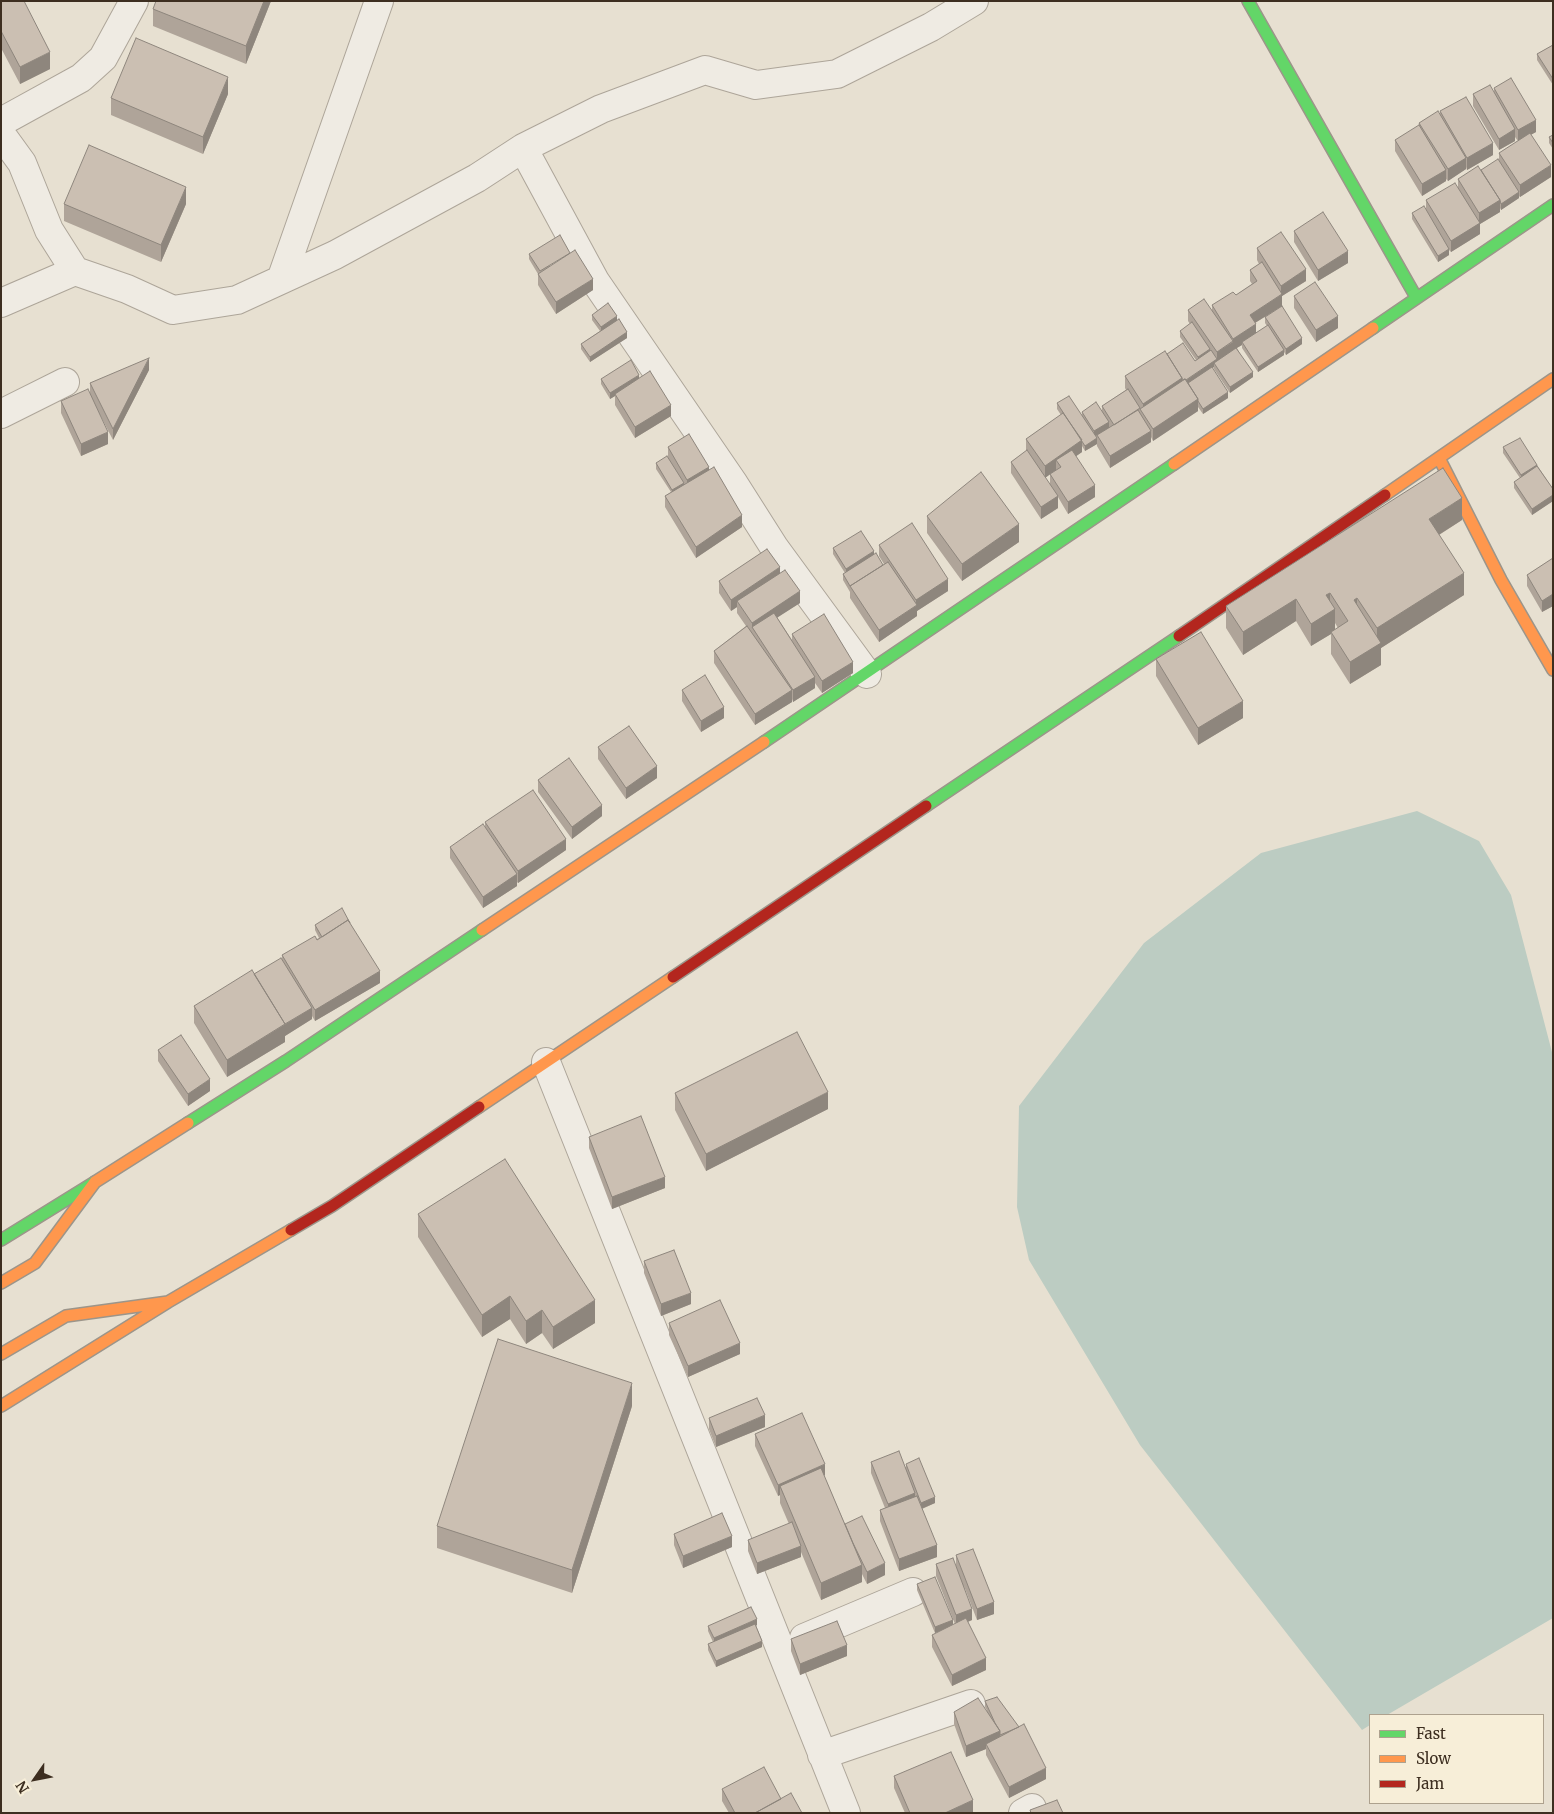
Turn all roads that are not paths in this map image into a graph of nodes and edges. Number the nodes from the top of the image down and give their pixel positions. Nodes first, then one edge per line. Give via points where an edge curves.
1 (134, 1) edge
2 (379, 1) edge
3 (974, 1) edge
4 (1248, 1) edge
5 (1, 122) edge
6 (1, 134) edge
7 (523, 148) junction
8 (1553, 205) edge
9 (75, 271) junction
10 (281, 280) junction
11 (1416, 297) junction
12 (1, 303) edge
13 (1553, 380) edge
14 (65, 382) dead end
15 (1, 414) edge
16 (1439, 458) junction
17 (1553, 670) edge
18 (867, 674) junction
19 (546, 1062) junction
20 (95, 1182) junction
21 (1, 1240) edge
22 (1, 1283) edge
23 (168, 1302) junction
24 (1, 1354) edge
25 (1, 1406) edge
26 (913, 1592) dead end
27 (780, 1648) junction
28 (970, 1704) edge
29 (822, 1755) junction
30 (846, 1813) edge

1 - 5 street via 102,58 81,78
2 - 10 street
3 - 7 street via 931,27 837,74 756,85 705,70 601,109
4 - 11 main road
6 - 9 street via 22,163 49,230
7 - 10 street via 477,178 335,255
7 - 18 street via 595,280 774,547
8 - 11 main road
9 - 10 street via 127,289 173,310 238,300
9 - 12 street
11 - 18 main road
13 - 16 main road
14 - 15 street
16 - 17 main road via 1501,580
16 - 19 main road
18 - 20 main road via 294,1055
19 - 23 main road via 332,1206
19 - 27 street
20 - 21 main road
20 - 22 main road via 35,1263
23 - 24 main road via 66,1316
23 - 25 main road
26 - 27 street
27 - 29 street
28 - 29 street
29 - 30 street

